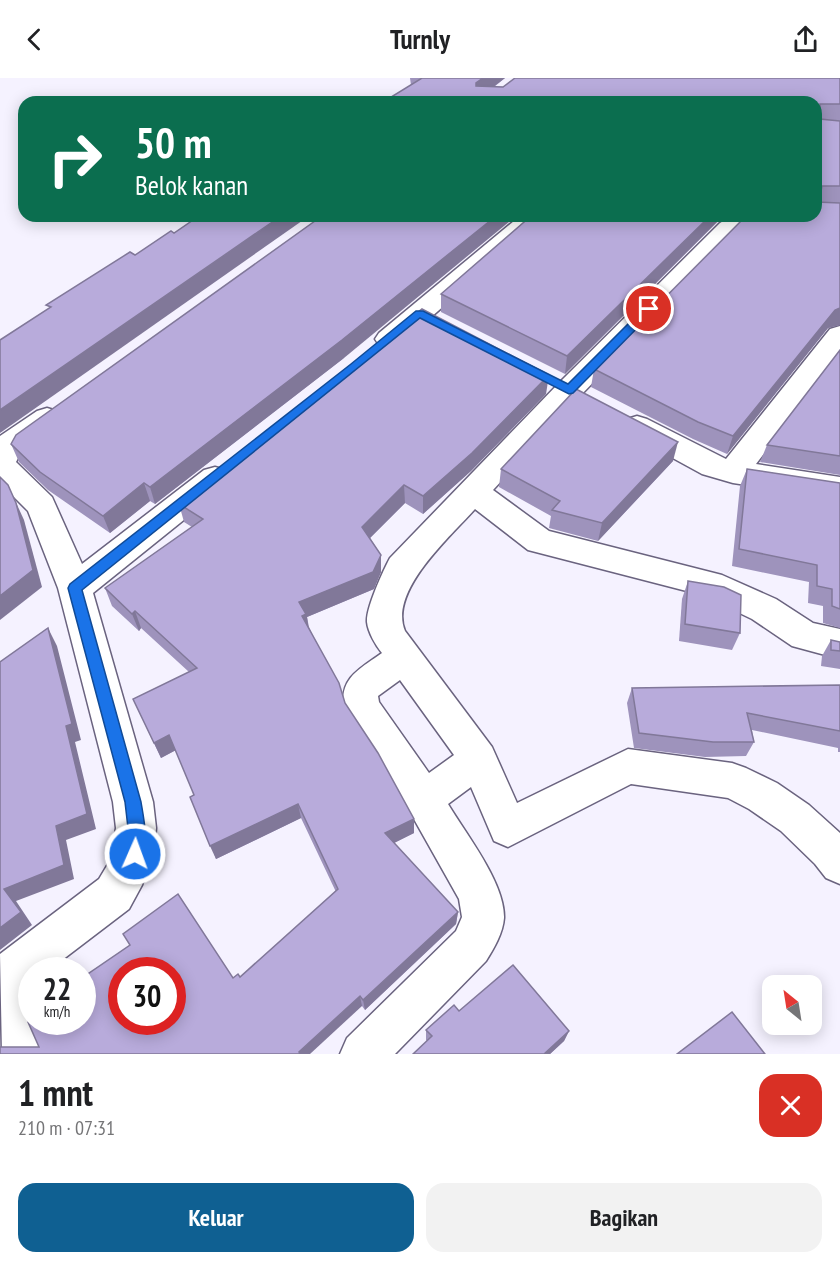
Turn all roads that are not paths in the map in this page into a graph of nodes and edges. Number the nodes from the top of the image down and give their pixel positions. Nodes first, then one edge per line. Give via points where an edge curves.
1 (528, 222) edge
2 (739, 222) edge
3 (419, 314) junction
4 (449, 329) edge
5 (840, 335) edge
6 (364, 359) edge
7 (580, 395) junction
8 (65, 405) edge
9 (234, 463) edge
10 (733, 472) junction
11 (840, 488) edge
12 (473, 491) junction
13 (75, 588) junction
14 (840, 644) edge
15 (405, 656) junction
16 (479, 759) junction
17 (424, 799) junction
18 (840, 864) edge
19 (0, 981) edge
20 (0, 1003) edge
21 (26, 1054) edge
22 (363, 1054) edge

1 - 3 street
2 - 7 street via 729,228
3 - 4 street
3 - 6 street
5 - 10 street
7 - 10 street via 713,466
7 - 12 street
8 - 13 street via 10,444 1,462 41,505
9 - 13 street
10 - 11 street
12 - 14 street via 539,542 710,584 758,606 804,636
12 - 15 street via 402,567 384,621 391,639
13 - 19 street via 133,802 135,854 114,894
15 - 16 street
15 - 17 street via 362,688 360,695 362,707
16 - 17 street
16 - 18 street via 508,828 628,766 732,781 763,795 795,818
17 - 22 street via 479,894 483,917 480,931 471,946
20 - 21 street

